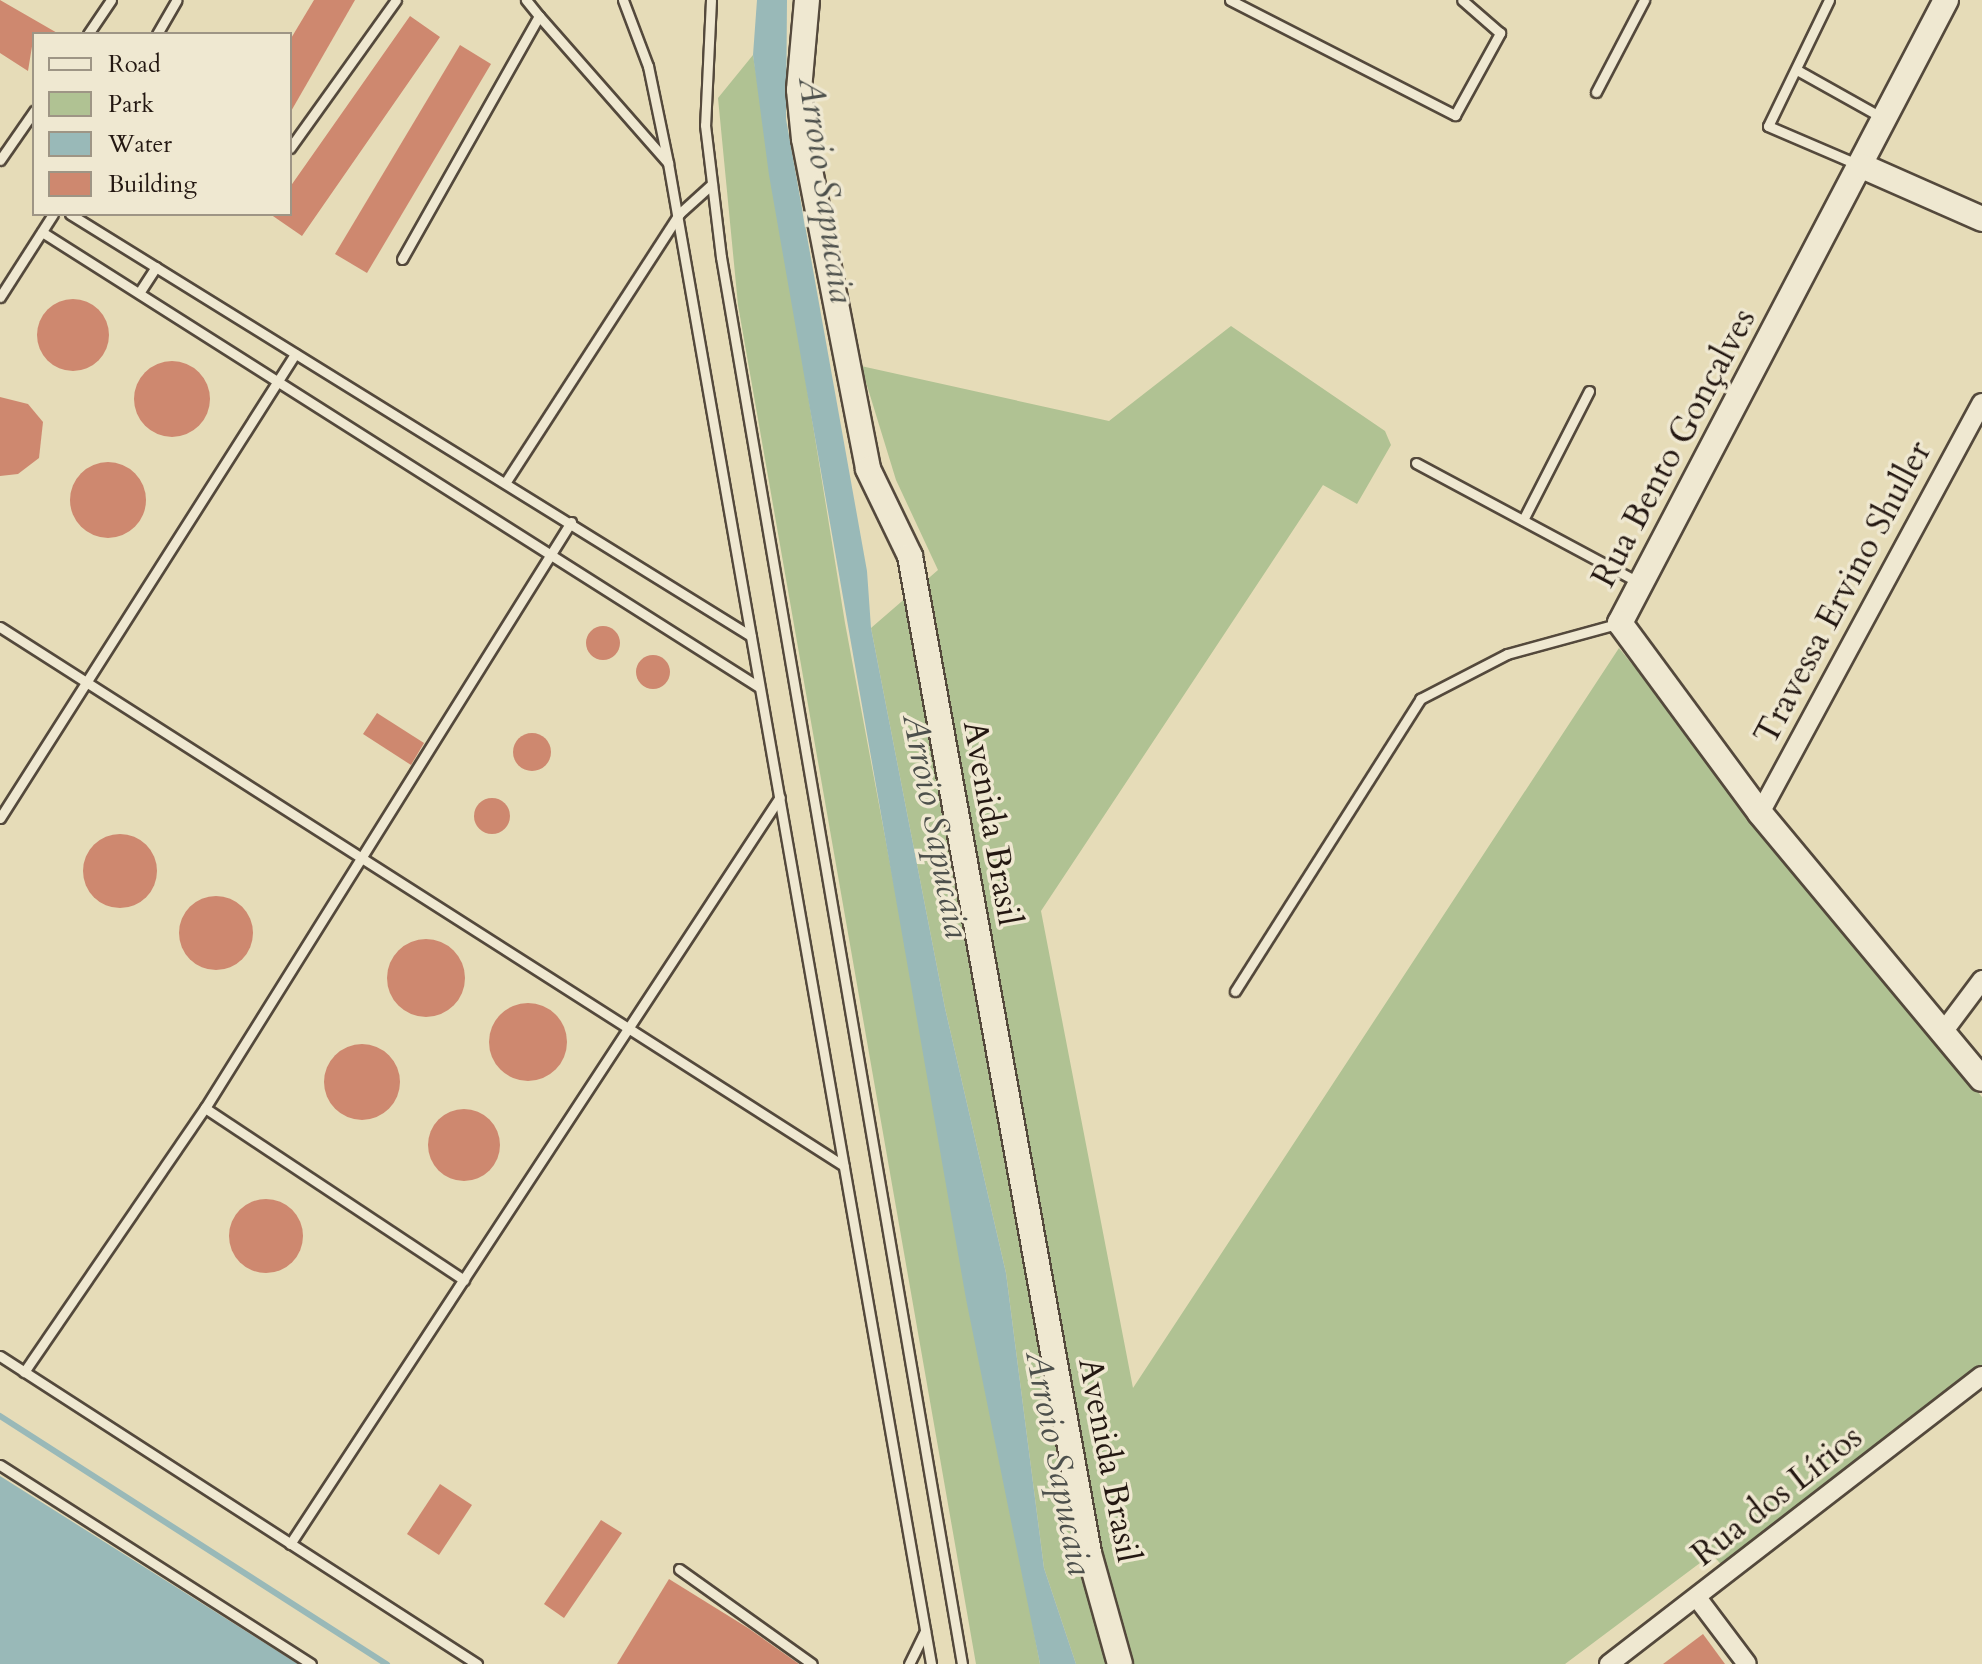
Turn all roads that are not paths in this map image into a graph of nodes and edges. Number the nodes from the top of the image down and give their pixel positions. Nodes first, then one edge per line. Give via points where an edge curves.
1 (111, 0) edge
2 (177, 0) edge
3 (396, 0) edge
4 (526, 0) edge
5 (623, 0) edge
6 (711, 0) edge
7 (807, 0) edge
8 (1230, 0) edge
9 (1462, 0) edge
10 (1644, 0) edge
11 (1946, 0) edge
12 (1831, 1) edge
13 (539, 16) junction
14 (89, 32) edge
15 (158, 32) edge
16 (1797, 70) junction
17 (1596, 92) dead end
18 (32, 114) edge
19 (1885, 120) junction
20 (292, 145) edge
21 (0, 160) edge
22 (668, 163) junction
23 (1862, 166) junction
24 (712, 184) junction
25 (680, 213) junction
26 (52, 216) edge
27 (73, 216) edge
28 (1982, 219) edge
29 (42, 232) junction
30 (402, 259) dead end
31 (156, 267) junction
32 (139, 293) junction
33 (0, 297) edge
34 (295, 354) junction
35 (277, 382) junction
36 (1589, 391) dead end
37 (1982, 403) edge
38 (1416, 463) dead end
39 (507, 480) junction
40 (1523, 520) junction
41 (571, 522) junction
42 (551, 554) junction
43 (1641, 583) junction
44 (1620, 623) junction
45 (0, 627) edge
46 (751, 636) junction
47 (88, 682) junction
48 (759, 687) junction
49 (780, 797) junction
50 (1760, 813) junction
51 (0, 818) edge
52 (361, 859) junction
53 (1982, 980) edge
54 (1235, 991) dead end
55 (625, 1026) junction
56 (1943, 1032) junction
57 (1982, 1079) edge
58 (205, 1108) junction
59 (844, 1166) junction
60 (464, 1280) junction
61 (0, 1356) edge
62 (24, 1372) junction
63 (1982, 1376) edge
64 (0, 1465) edge
65 (290, 1544) junction
66 (679, 1569) dead end
67 (1698, 1599) junction
68 (926, 1630) junction
69 (311, 1664) edge
70 (477, 1664) edge
71 (812, 1664) edge
72 (909, 1664) edge
73 (931, 1664) edge
74 (962, 1664) edge
75 (1120, 1664) edge
76 (1609, 1664) edge
77 (1747, 1664) edge

1 - 14 lane
2 - 15 lane
3 - 20 lane
4 - 13 lane
5 - 22 lane via 648,66
6 - 24 lane via 705,125
7 - 75 main road, Avenida Brasil via 799,90 807,154 868,469 910,556 1089,1553
8 - 9 lane via 1455,115 1500,33
10 - 17 lane
11 - 19 main road, Rua Bento Gonçalves
12 - 16 lane
13 - 22 lane
13 - 30 lane
16 - 19 lane
16 - 23 lane via 1768,126
18 - 21 lane
19 - 23 main road, Rua Bento Gonçalves
22 - 25 lane
23 - 28 main road
23 - 43 main road, Rua Bento Gonçalves
24 - 25 lane
24 - 74 lane
25 - 39 lane
25 - 46 lane
26 - 29 lane
27 - 31 lane
29 - 32 lane
29 - 33 lane
31 - 32 lane
31 - 34 lane
32 - 35 lane
34 - 35 lane
34 - 39 lane
35 - 42 lane
35 - 47 lane
36 - 40 lane
37 - 50 street, Travessa Ervino Shuller
38 - 40 lane
39 - 41 lane
40 - 43 lane
41 - 42 lane
41 - 46 lane
42 - 48 lane
42 - 52 lane
43 - 44 main road, Rua Bento Gonçalves
44 - 50 main road, Rua Bento Gonçalves
44 - 54 lane via 1507,654 1420,699
45 - 47 lane
46 - 48 lane
47 - 51 lane
47 - 52 lane
48 - 49 lane
49 - 55 lane
49 - 59 lane
50 - 56 main road, Rua Bento Gonçalves
52 - 55 lane
52 - 58 lane
53 - 56 street
55 - 59 lane
55 - 60 lane
56 - 57 main road, Rua Bento Gonçalves
58 - 60 lane
58 - 62 lane
59 - 68 lane
60 - 65 lane
61 - 62 lane
62 - 65 lane
63 - 67 street, Rua dos Lírios
64 - 69 lane
65 - 70 lane
66 - 71 lane
67 - 76 street, Rua dos Lírios
67 - 77 street
68 - 72 lane
68 - 73 lane

